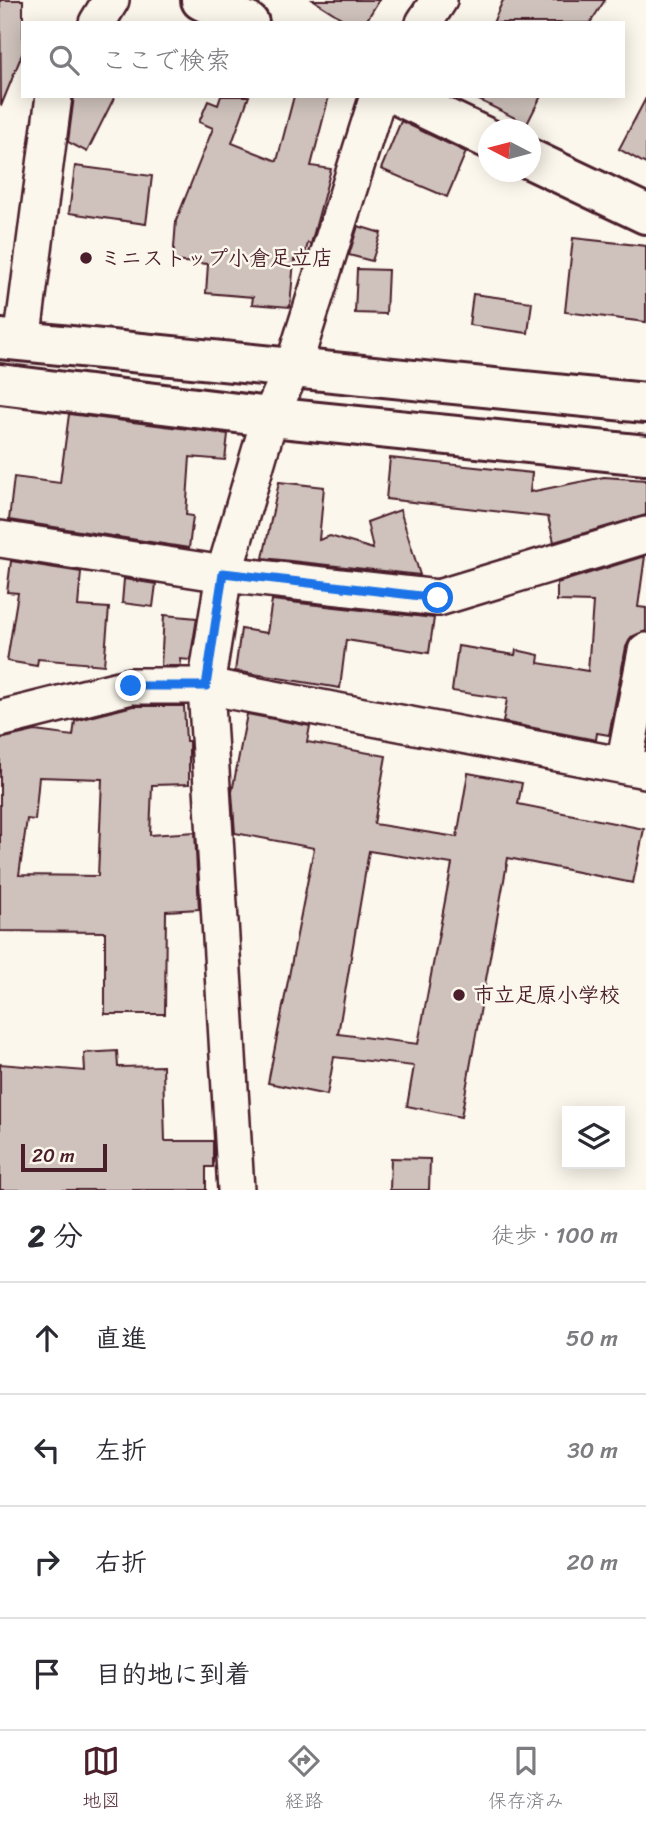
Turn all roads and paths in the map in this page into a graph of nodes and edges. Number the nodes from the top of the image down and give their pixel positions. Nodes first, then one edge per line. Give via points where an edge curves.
1 (111, 0) edge
2 (201, 0) edge
3 (439, 0) edge
4 (98, 21) edge
5 (245, 21) edge
6 (425, 21) edge
7 (54, 98) edge
8 (377, 98) edge
9 (403, 98) edge
10 (478, 134) edge
11 (541, 164) edge
12 (646, 214) edge
13 (11, 340) edge
14 (293, 367) junction
15 (0, 384) edge
16 (646, 403) edge
17 (270, 417) junction
18 (646, 455) edge
19 (646, 535) edge
20 (0, 539) edge
21 (223, 573) junction
22 (646, 651) edge
23 (206, 686) junction
24 (0, 719) edge
25 (635, 767) edge
26 (236, 1190) edge

1 - 4 street
2 - 5 street
3 - 6 street
7 - 13 street
8 - 14 street
9 - 10 street
11 - 12 street
13 - 14 street
14 - 16 street
14 - 17 street
15 - 17 street
17 - 18 street
17 - 21 street
19 - 21 street via 438,598
20 - 21 street
21 - 23 street
22 - 25 street
23 - 24 street via 131,686
23 - 25 street
23 - 26 street

